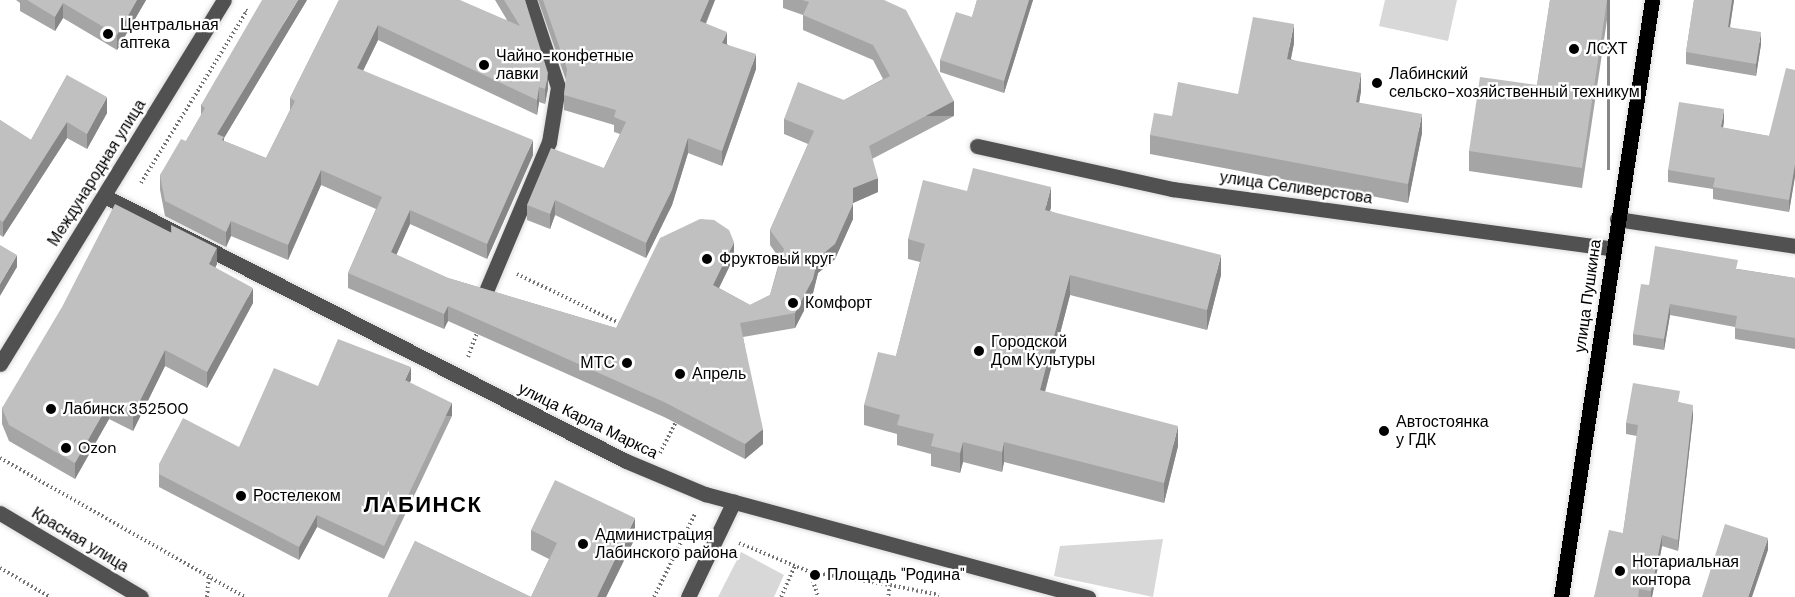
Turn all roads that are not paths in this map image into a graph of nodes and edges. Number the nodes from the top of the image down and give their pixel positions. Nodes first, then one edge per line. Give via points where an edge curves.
1 (224, 0) edge
2 (529, 0) edge
3 (1652, 0) edge
4 (977, 146) dead end
5 (105, 196) junction
6 (1617, 219) junction
7 (1795, 246) edge
8 (1613, 249) junction
9 (486, 291) edge
10 (0, 364) edge
11 (734, 501) junction
12 (0, 513) edge
13 (141, 597) edge
14 (688, 597) edge
15 (1088, 597) edge
16 (1561, 597) edge

1 - 5 street, Международная улица
2 - 9 street via 558,87 549,142
3 - 6 main road, улица Пушкина
4 - 8 street, улица Селиверстова via 1172,189
5 - 10 street, Международная улица
5 - 11 street, улица Карла Маркса via 651,471 705,494
6 - 7 street
6 - 8 main road, улица Пушкина
8 - 16 main road, улица Пушкина
11 - 14 street
11 - 15 street, улица Карла Маркса
12 - 13 street, Красная улица

